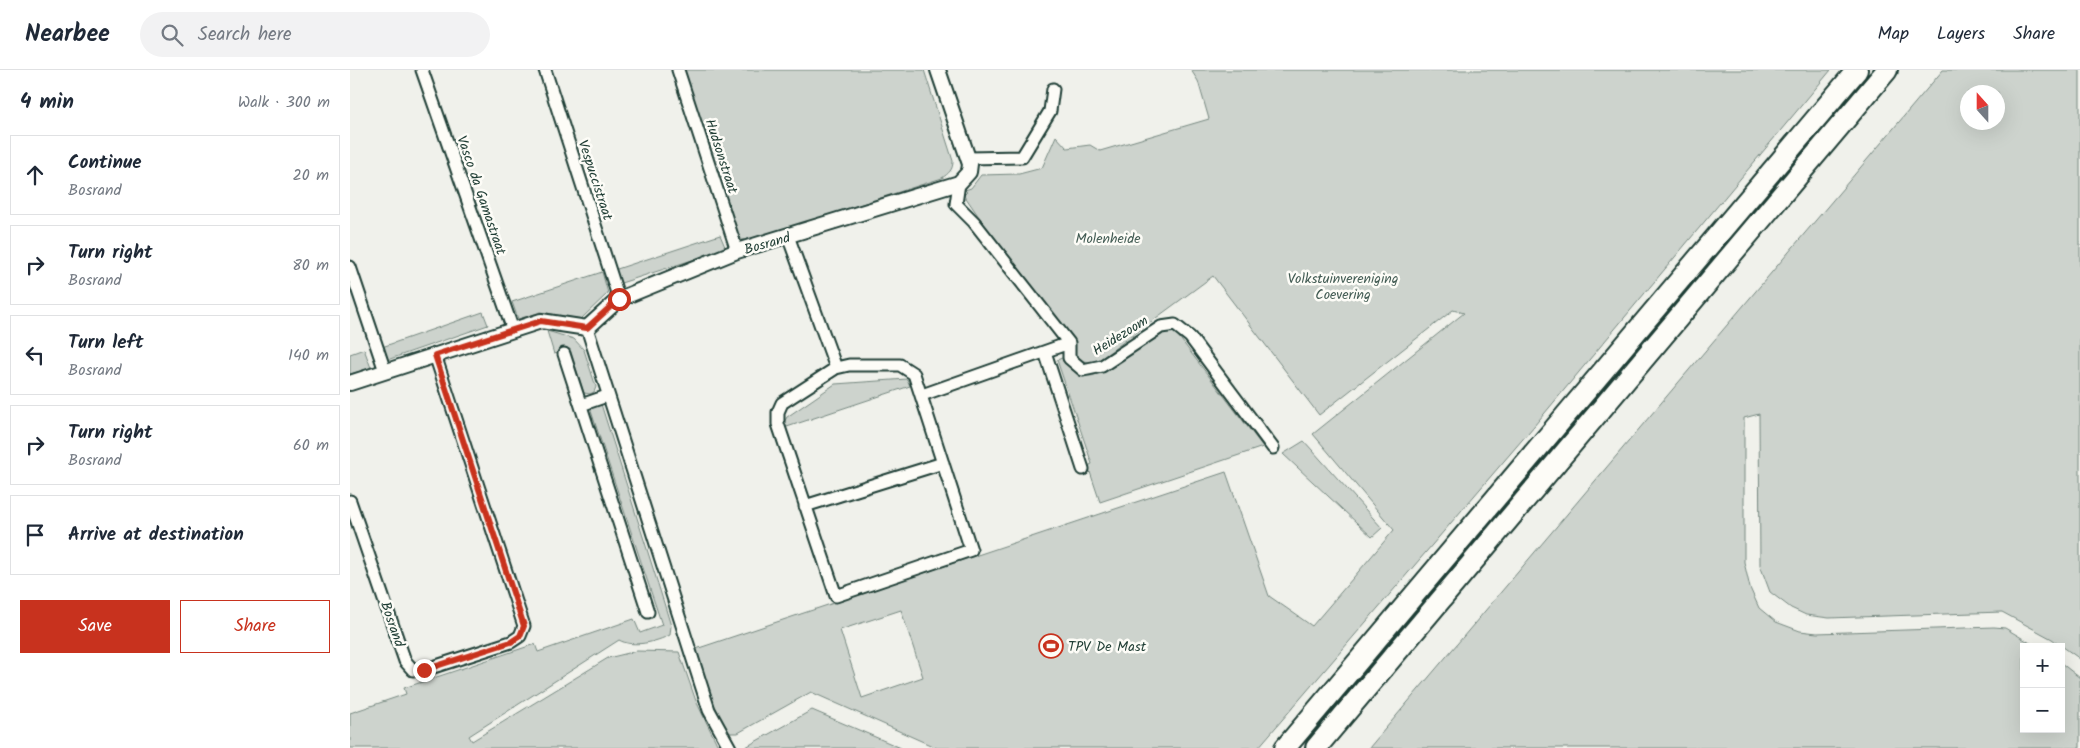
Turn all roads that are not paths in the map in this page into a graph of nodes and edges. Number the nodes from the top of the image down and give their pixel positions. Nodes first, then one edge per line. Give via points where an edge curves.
1 (422, 70) edge
2 (545, 70) edge
3 (678, 70) edge
4 (938, 70) edge
5 (1858, 70) edge
6 (1887, 70) edge
7 (1053, 89) dead end
8 (969, 158) junction
9 (959, 183) junction
10 (788, 236) junction
11 (737, 251) junction
12 (350, 267) edge
13 (619, 299) junction
14 (587, 328) junction
15 (513, 330) junction
16 (1068, 343) junction
17 (1045, 352) junction
18 (564, 354) dead end
19 (435, 355) junction
20 (836, 368) junction
21 (385, 371) junction
22 (350, 383) edge
23 (922, 395) junction
24 (607, 396) junction
25 (581, 405) junction
26 (1273, 448) dead end
27 (943, 462) junction
28 (1083, 470) dead end
29 (350, 502) edge
30 (805, 506) junction
31 (648, 612) dead end
32 (729, 747) edge
33 (1285, 748) edge
34 (1316, 748) edge

1 - 15 street, Vasco da Gamastraat
2 - 13 street, Vespuccistraat
3 - 11 street, Hudsonstraat
4 - 8 street
5 - 33 highway
6 - 34 highway
7 - 8 street via 1050,111 1022,157
8 - 9 street via 969,172
9 - 10 street, Bosrand
9 - 16 street via 956,204 974,222
10 - 11 street, Bosrand
10 - 20 street
11 - 13 street, Bosrand
12 - 21 street
13 - 14 street, Bosrand
14 - 15 street via 541,321
14 - 24 street
15 - 19 street
16 - 17 street
16 - 26 street, Heidezoom via 1069,358 1083,370 1102,366 1161,327 1175,325 1190,337
17 - 23 street
17 - 28 street
18 - 25 street
19 - 21 street
19 - 29 street, Bosrand via 524,626 520,636 511,642 433,668 413,670 406,661
20 - 23 street via 900,365 914,374
20 - 30 street via 782,403 778,412 778,424
21 - 22 street
23 - 27 street
24 - 25 street
24 - 32 street via 709,710
25 - 31 street
27 - 30 street
27 - 30 street via 971,550 836,596

